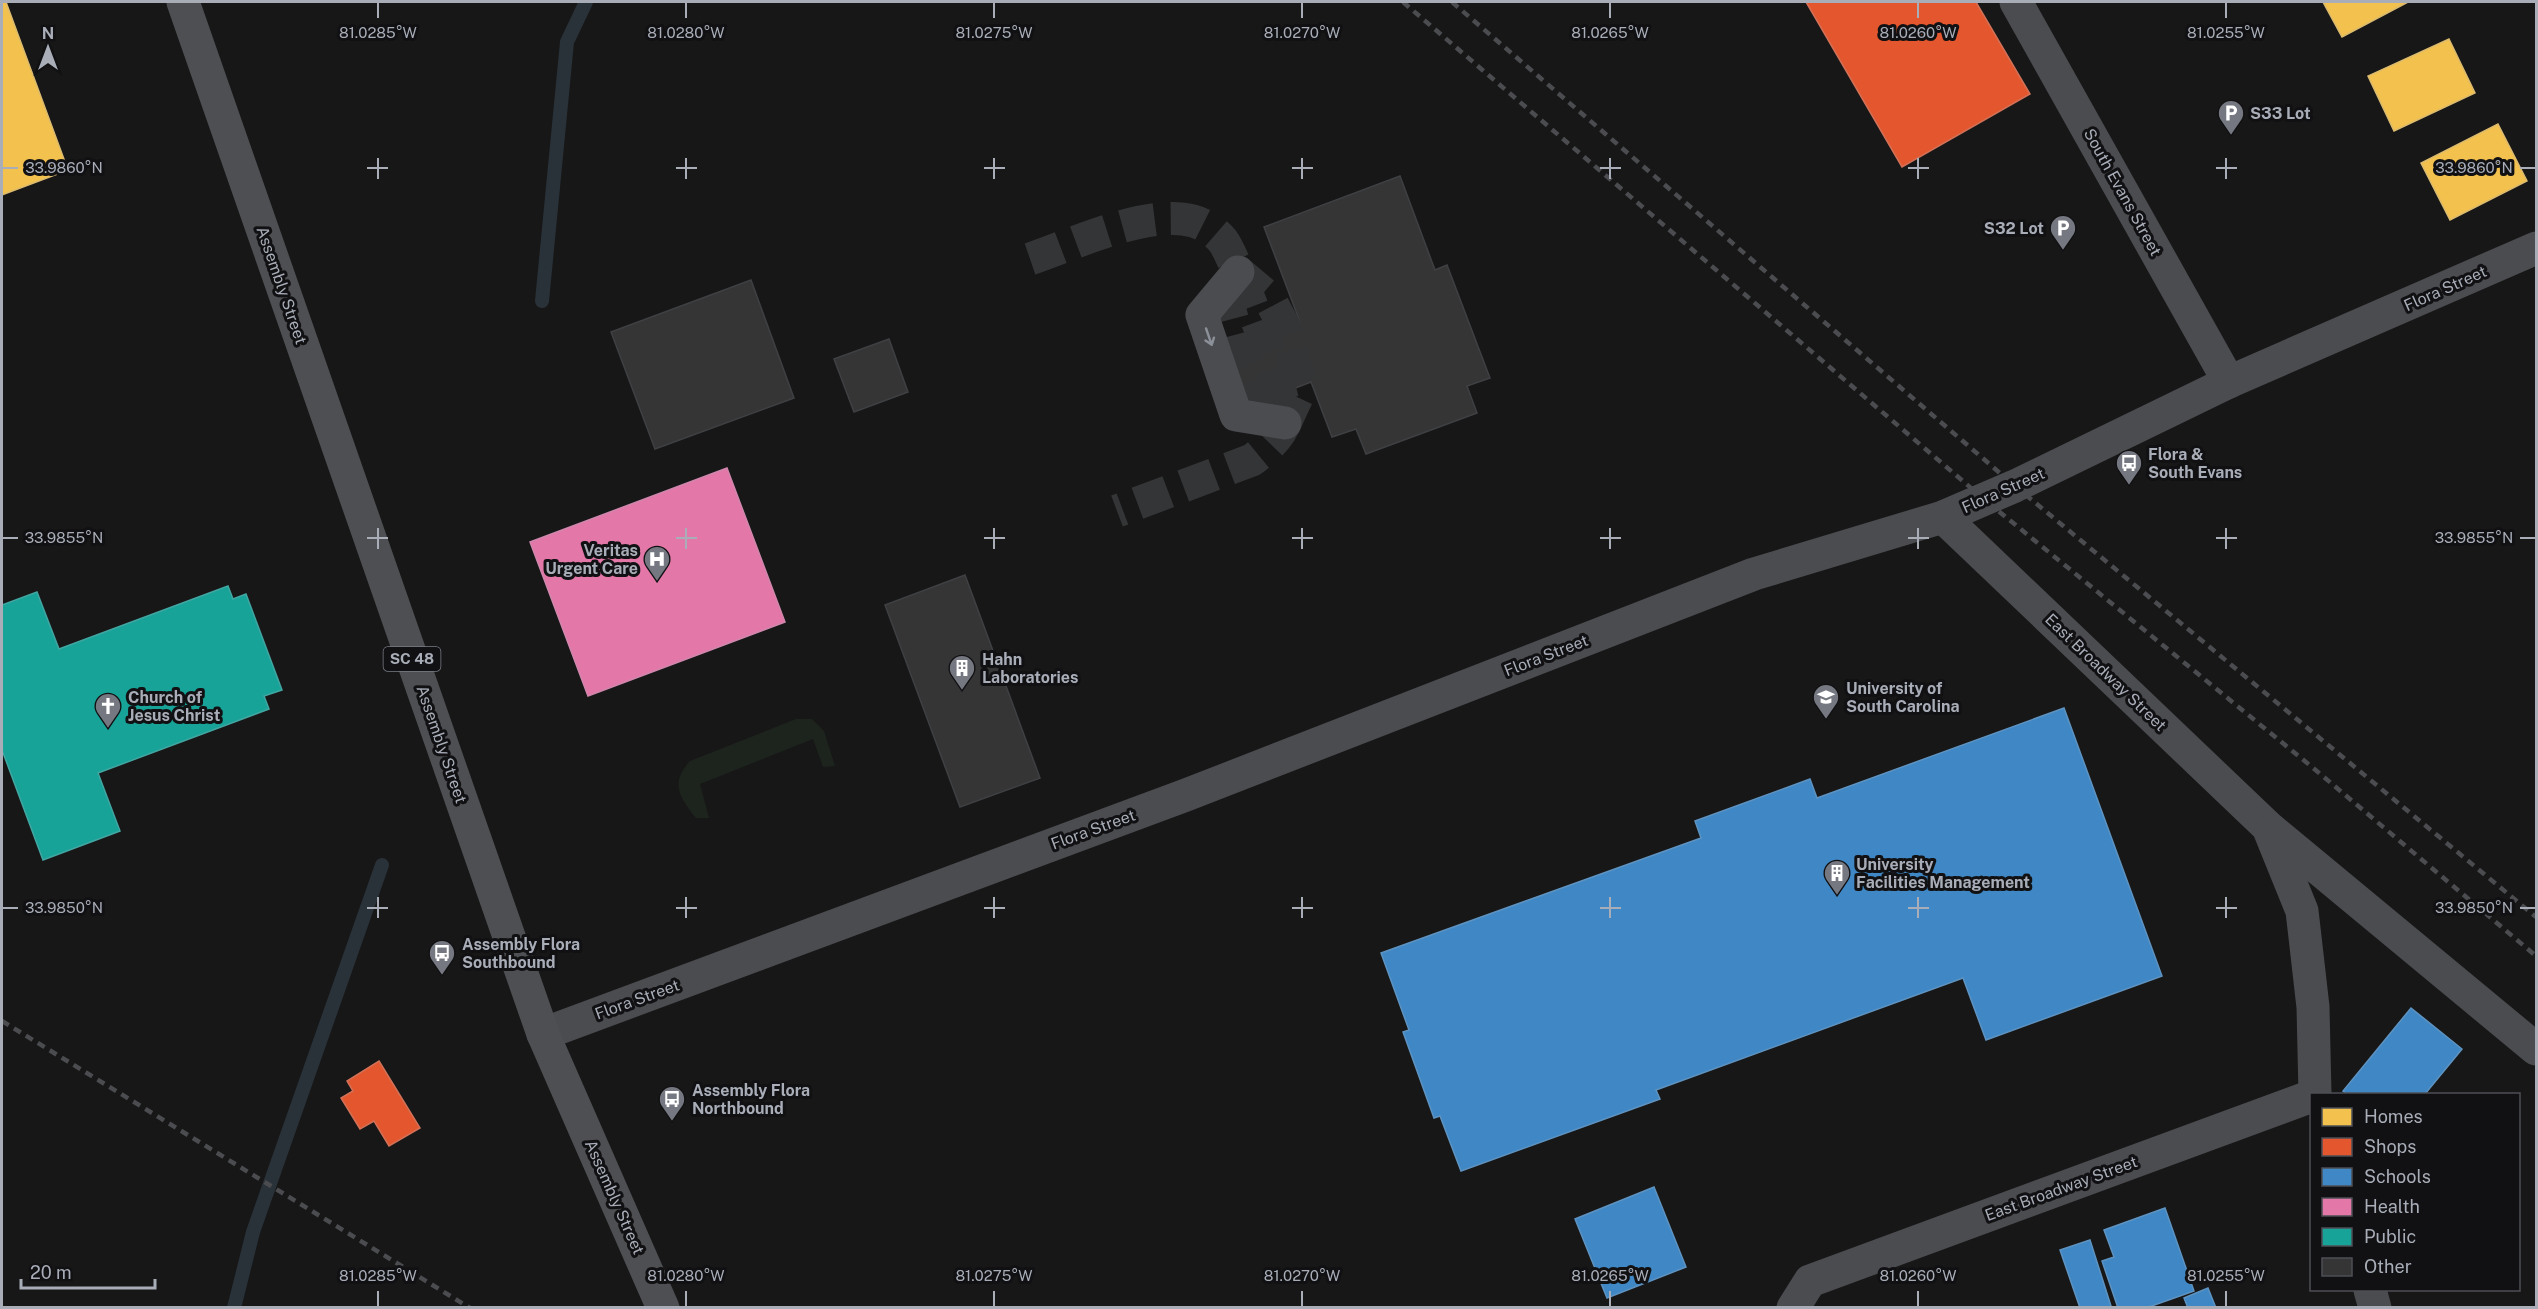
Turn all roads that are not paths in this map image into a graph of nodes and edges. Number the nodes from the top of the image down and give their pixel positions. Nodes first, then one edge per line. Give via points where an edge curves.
1 (183, 2) edge
2 (2016, 2) edge
3 (2536, 248) edge
4 (1238, 272) dead end
5 (2229, 382) junction
6 (1285, 423) dead end
7 (1943, 517) junction
8 (2268, 827) junction
9 (543, 1034) junction
10 (2536, 1049) edge
11 (2314, 1093) edge
12 (2310, 1097) edge
13 (2370, 1291) edge
14 (1801, 1294) edge
15 (663, 1308) edge
16 (2375, 1308) edge

1 - 9 main road, Assembly Street / SC 48
2 - 5 street, South Evans Street
3 - 5 street, Flora Street
4 -> 6 street via 1202,315 1236,415
5 - 7 street, Flora Street
7 - 8 street, East Broadway Street
7 - 9 street, Flora Street via 1754,574 1186,795
8 - 10 street, East Broadway Street
8 - 11 street, East Broadway Street via 2302,911 2313,1007
9 - 15 main road, Assembly Street / SC 48
12 - 14 street, East Broadway Street
13 - 16 street

